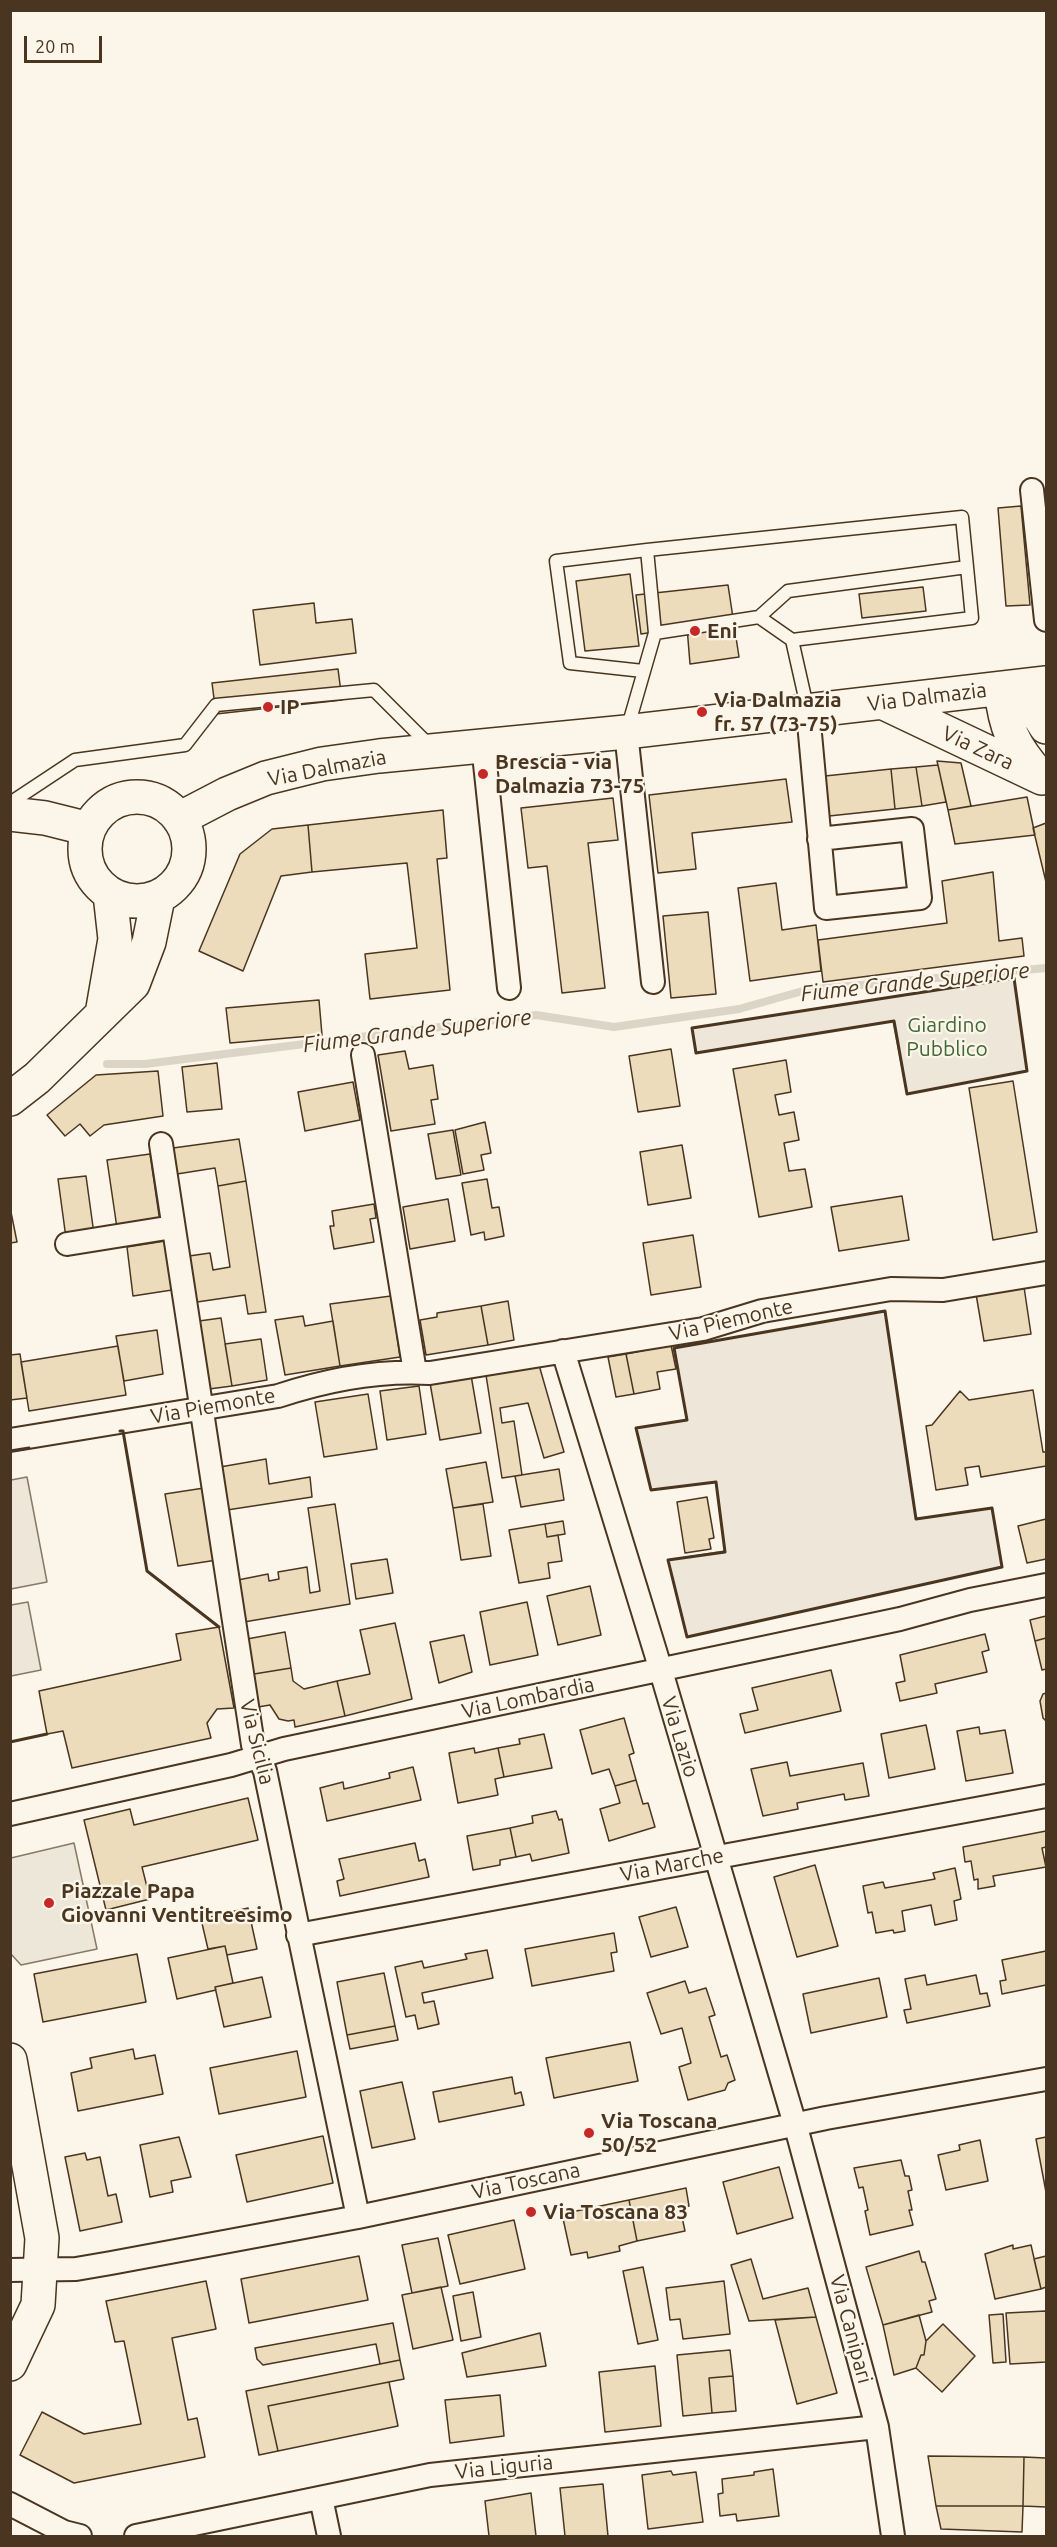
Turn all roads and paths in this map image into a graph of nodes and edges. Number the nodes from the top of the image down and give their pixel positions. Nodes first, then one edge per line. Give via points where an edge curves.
1 (1032, 490) dead end
2 (647, 550) junction
3 (967, 567) junction
4 (759, 617) junction
5 (1047, 620) edge
6 (655, 633) junction
7 (792, 640) junction
8 (643, 671) junction
9 (1021, 686) edge
10 (882, 702) junction
11 (808, 712) junction
12 (1047, 728) edge
13 (626, 732) junction
14 (483, 745) junction
15 (434, 750) junction
16 (1044, 780) edge
17 (10, 802) edge
18 (10, 814) edge
19 (179, 819) junction
20 (89, 829) junction
21 (819, 839) junction
22 (110, 894) junction
23 (158, 898) junction
24 (653, 982) dead end
25 (509, 988) dead end
26 (102, 1014) junction
27 (363, 1054) dead end
28 (10, 1099) edge
29 (161, 1144) dead end
30 (173, 1227) junction
31 (67, 1244) dead end
32 (1047, 1273) edge
33 (563, 1351) junction
34 (415, 1372) junction
35 (201, 1409) junction
36 (10, 1440) edge
37 (1047, 1585) edge
38 (660, 1669) junction
39 (259, 1757) junction
40 (1047, 1796) edge
41 (10, 1814) edge
42 (717, 1857) junction
43 (298, 1935) junction
44 (10, 2060) edge
45 (1047, 2079) edge
46 (795, 2124) junction
47 (358, 2217) junction
48 (25, 2270) edge
49 (10, 2364) edge
50 (877, 2427) junction
51 (321, 2498) junction
52 (10, 2504) edge
53 (80, 2536) edge
54 (136, 2536) edge
55 (329, 2536) edge
56 (893, 2536) edge

1 - 5 street
2 - 3 lane via 962,517
2 - 6 lane
2 - 8 lane via 556,561 570,663
3 - 4 lane via 789,591
3 - 7 lane via 972,618
4 - 6 lane
4 - 7 lane
6 - 8 lane
7 - 11 lane
8 - 13 lane
9 - 10 main road, Via Dalmazia
9 - 12 main road
9 - 16 main road, Via Zara via 1003,709 1013,742
10 - 11 main road, Via Dalmazia
10 - 16 main road, Via Zara
11 - 13 main road, Via Dalmazia
11 - 21 street
13 - 14 main road, Via Dalmazia
13 - 24 street
14 - 15 main road, Via Dalmazia
14 - 25 street
15 - 17 lane via 374,690 216,705 185,745 75,760
15 - 19 main road, Via Dalmazia via 322,764 266,778
18 - 20 main road
19 - 20 main road via 163,804 131,797 102,811
19 - 23 main road via 189,840 188,864 176,884
20 - 22 main road via 85,840 87,865 92,877
21 - 21 street via 912,829 920,898 826,908
22 - 23 main road via 133,902
22 - 26 main road via 115,939
23 - 26 main road via 149,942 132,984
26 - 28 main road
27 - 34 street
29 - 30 street, Via Sicilia
30 - 31 street
30 - 35 street, Via Sicilia
32 - 33 street, Via Piemonte via 943,1290 891,1289 762,1311 703,1329
33 - 34 street, Via Piemonte
33 - 38 street, Via Lazio
34 - 35 street, Via Piemonte via 311,1385 278,1396
35 - 36 street, Via Piemonte
35 - 39 street, Via Sicilia via 250,1727
37 - 38 street, Via Lombardia
38 - 39 street, Via Lombardia
38 - 42 street, Via Lazio
39 - 41 street, Via Lombardia
39 - 43 street, Via Sicilia via 265,1770
40 - 42 street, Via Marche
42 - 43 street, Via Marche
42 - 46 street, Via Lazio
43 - 47 street, Via Sicilia
44 - 48 main road via 42,2238
45 - 46 street, Via Toscana
46 - 47 street, Via Toscana
46 - 50 street, Via Canipari
47 - 48 street, Via Toscana via 111,2264
48 - 49 main road via 38,2305
50 - 51 street, Via Liguria via 430,2475
50 - 56 street, Via Canipari
51 - 54 street, Via Liguria
51 - 55 street
52 - 53 street via 64,2532

